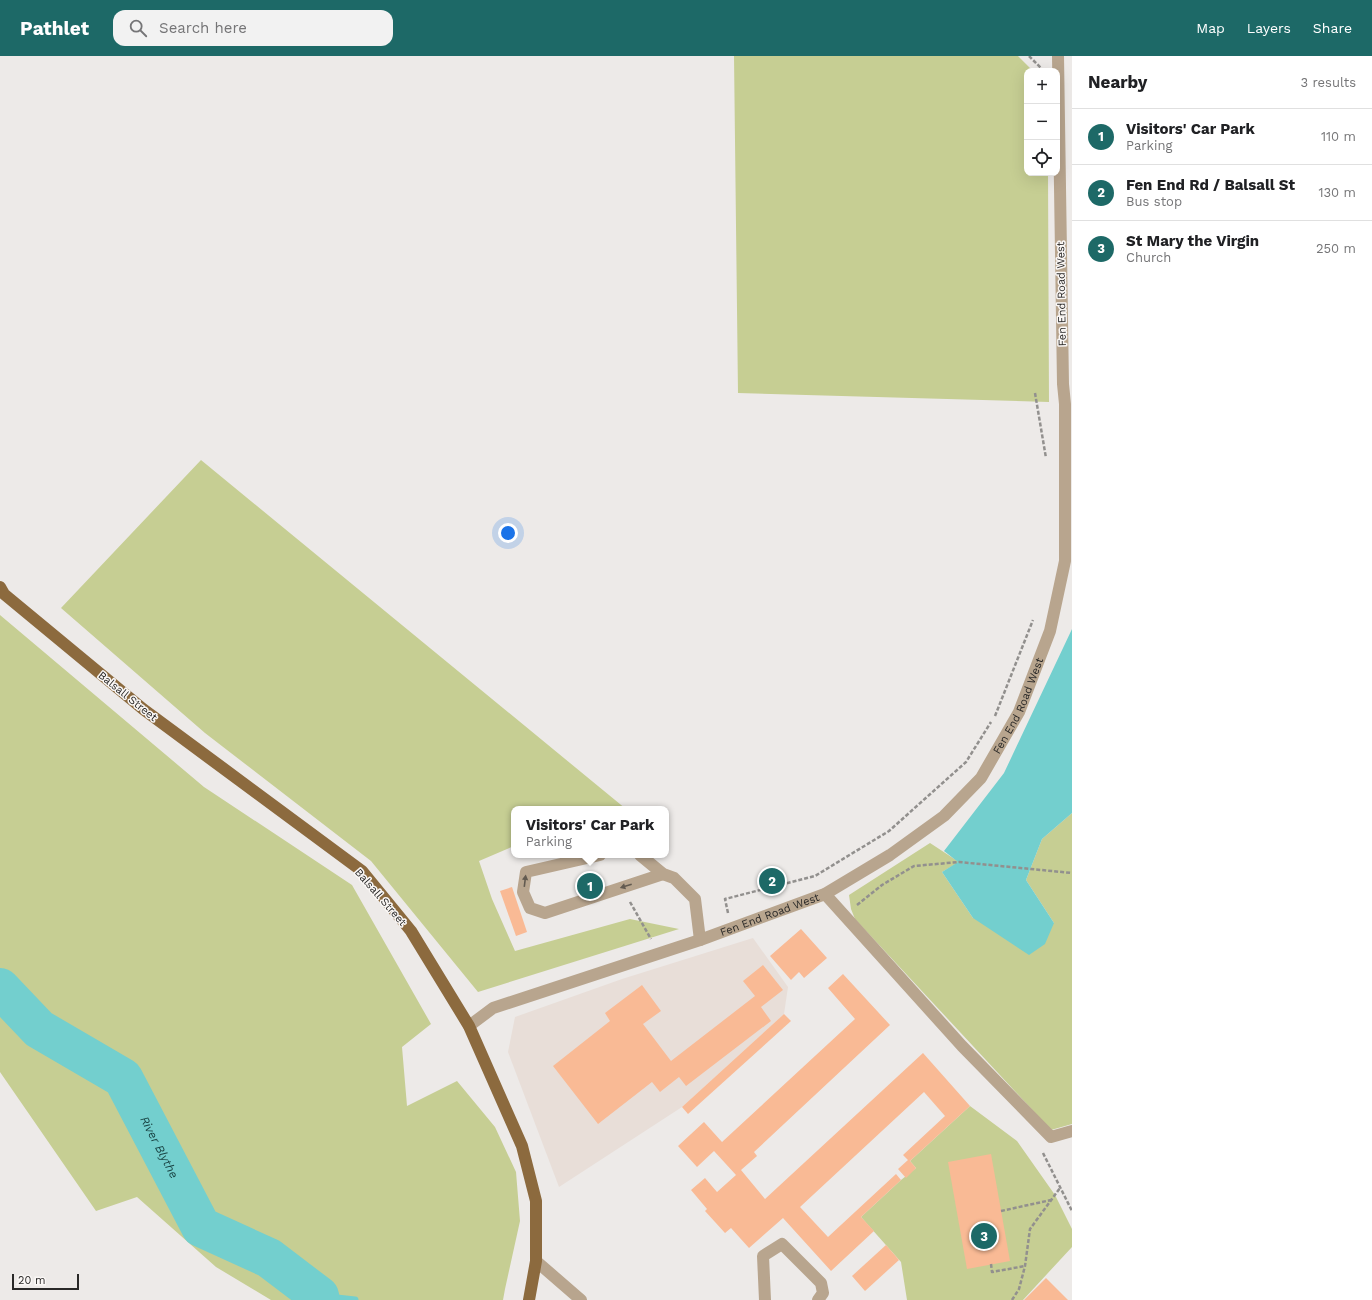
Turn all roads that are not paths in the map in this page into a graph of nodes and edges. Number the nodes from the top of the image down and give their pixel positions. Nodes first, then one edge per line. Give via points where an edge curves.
1 (1058, 56) edge
2 (1069, 404) edge
3 (0, 587) edge
4 (587, 858) edge
5 (644, 858) edge
6 (663, 874) junction
7 (825, 894) junction
8 (700, 940) junction
9 (469, 1026) junction
10 (1072, 1131) edge
11 (536, 1261) junction
12 (529, 1300) edge
13 (581, 1300) edge
14 (765, 1300) edge
15 (818, 1300) edge

1 - 2 street, Fen End Road West via 1063,384
2 - 7 street, Fen End Road West via 1065,561 1050,631 1019,712 981,778 944,816 890,855
3 - 9 main road, Balsall Street via 4,594 143,709 362,871 411,931
6 -> 4 street via 545,913 530,908 524,892 526,872
5 - 6 street
6 - 8 street via 674,878 695,899
7 - 8 street, Fen End Road West
7 - 10 street via 962,1046 1051,1137
8 - 9 street, Fen End Road West via 493,1008
9 - 11 main road, Balsall Street via 522,1146 536,1201
11 - 12 main road, Balsall Street
11 - 13 street
14 - 15 street via 763,1256 782,1244 821,1283 823,1293

